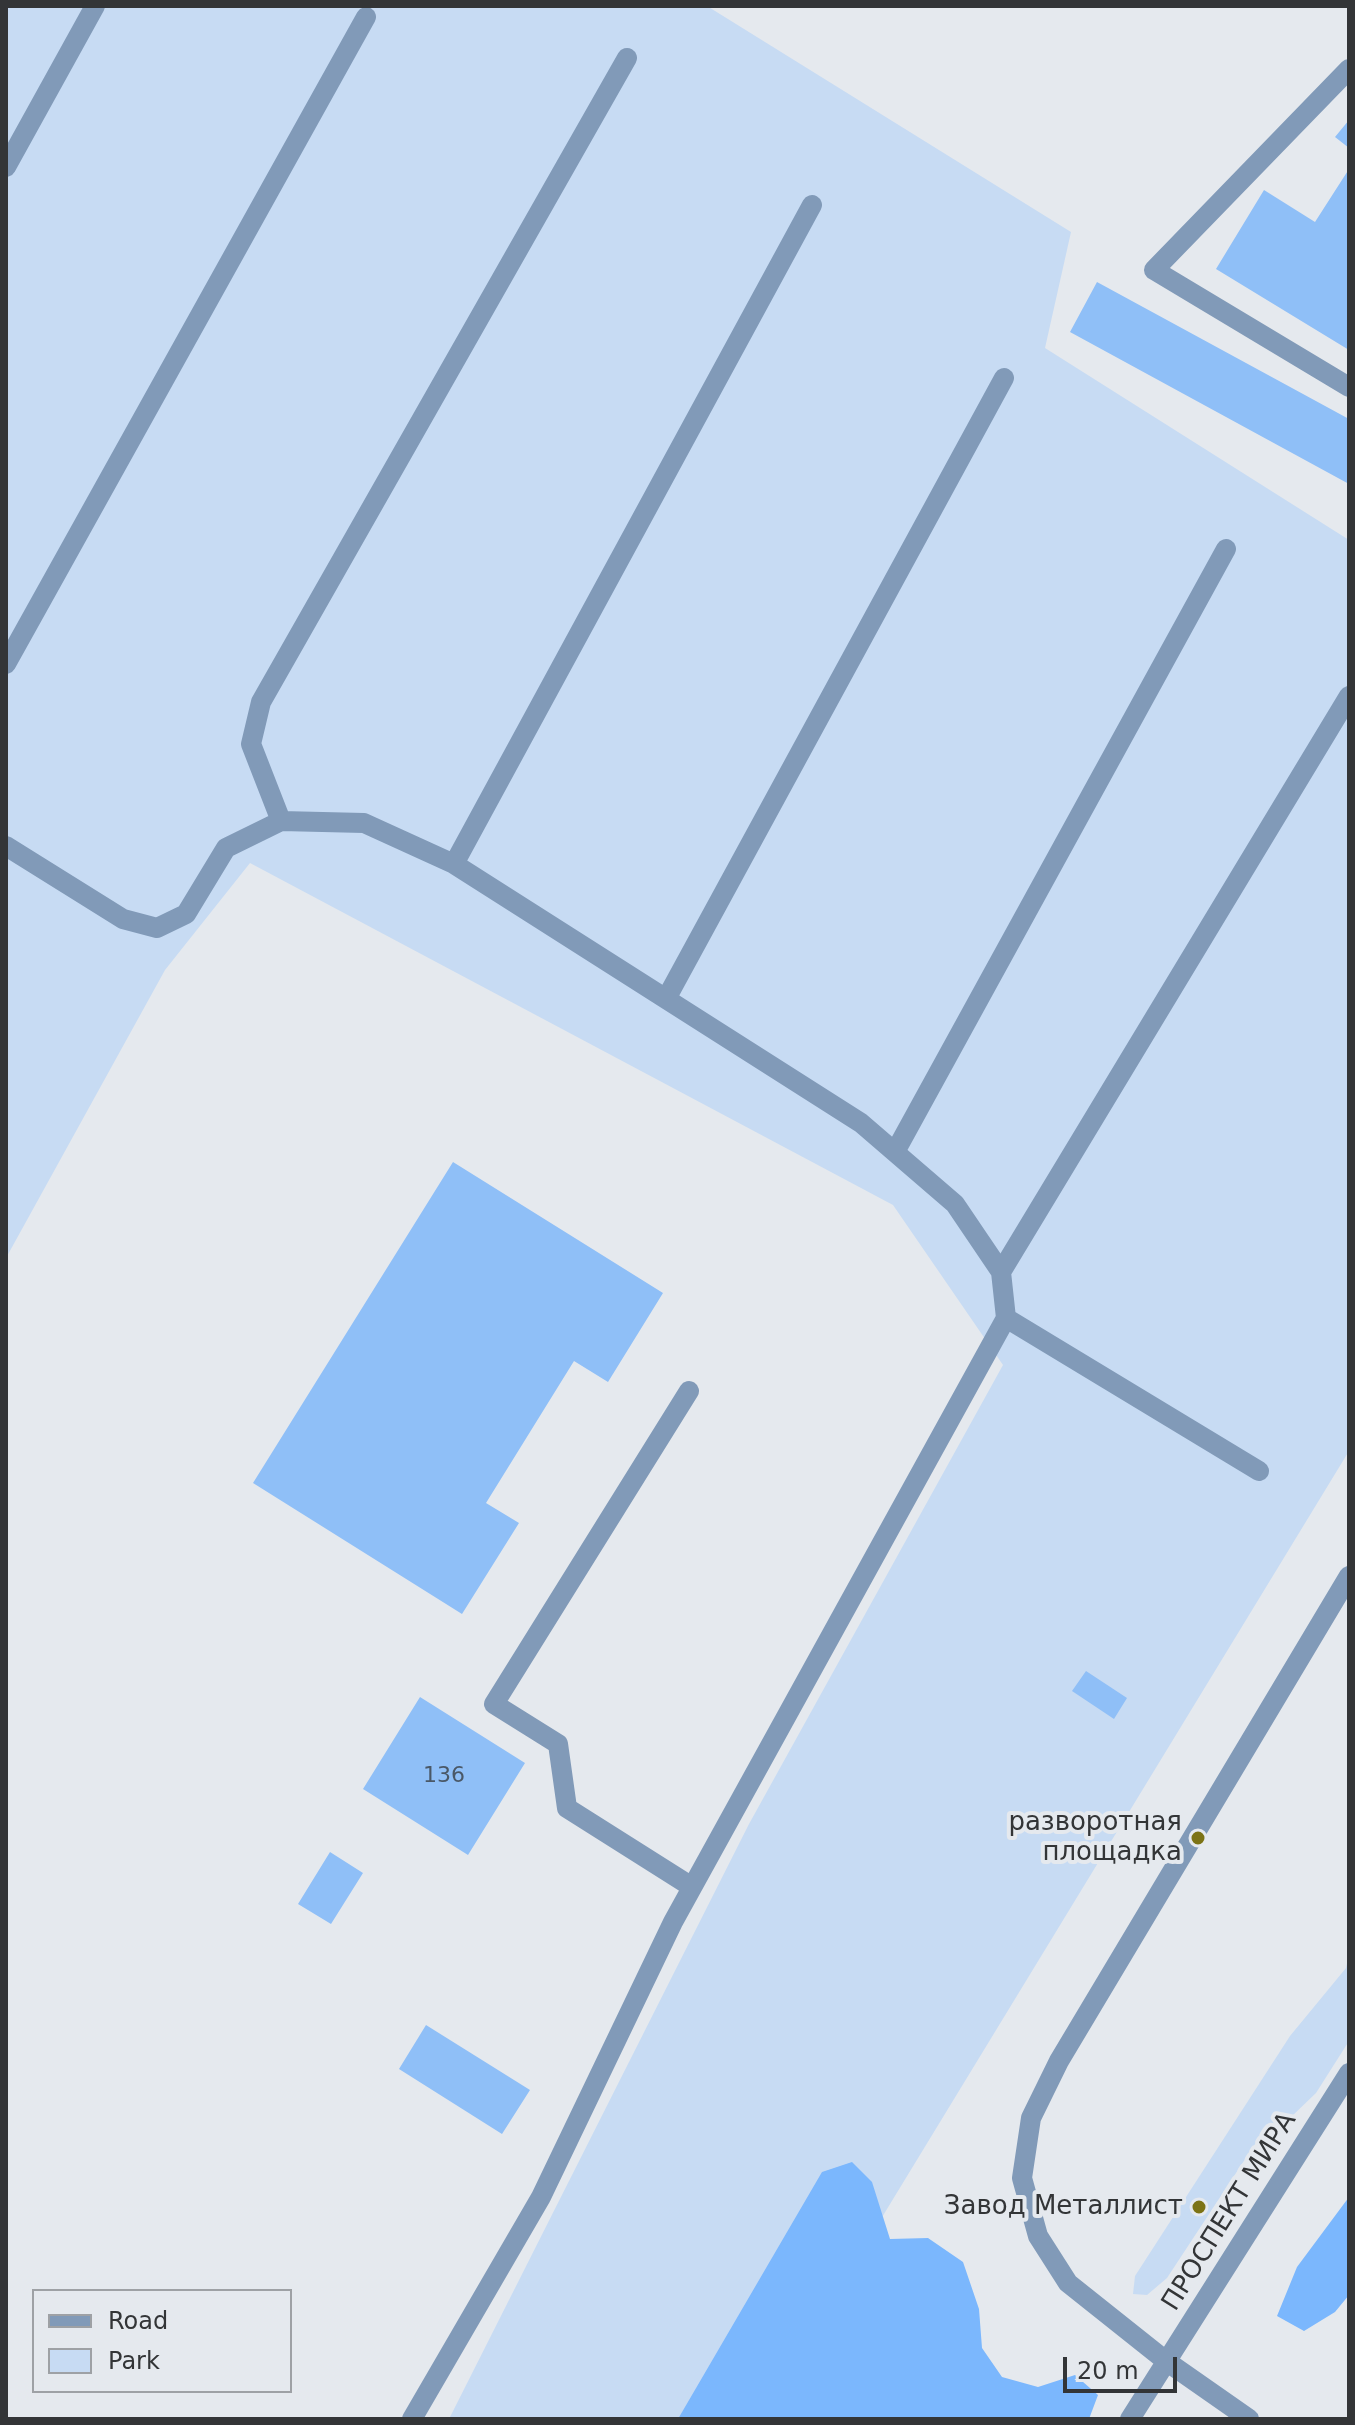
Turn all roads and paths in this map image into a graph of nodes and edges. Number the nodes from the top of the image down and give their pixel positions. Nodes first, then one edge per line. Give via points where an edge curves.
1 (95, 6) edge
2 (366, 17) dead end
3 (627, 58) dead end
4 (1349, 69) edge
5 (6, 167) edge
6 (812, 205) dead end
7 (1004, 378) dead end
8 (1349, 387) edge
9 (1226, 549) dead end
10 (6, 664) edge
11 (1349, 696) edge
12 (281, 821) junction
13 (6, 846) edge
14 (454, 864) junction
15 (666, 999) junction
16 (895, 1152) junction
17 (1001, 1272) junction
18 (1006, 1318) junction
19 (689, 1391) dead end
20 (1259, 1471) dead end
21 (1349, 1576) edge
22 (692, 1887) junction
23 (1349, 2073) edge
24 (1166, 2361) junction
25 (412, 2419) edge
26 (1130, 2419) edge
27 (1249, 2419) edge

1 - 5 street
2 - 10 street
3 - 12 street via 261,702 251,744
4 - 8 street via 1154,270
6 - 14 street
7 - 15 street
9 - 16 street
11 - 17 street
12 - 13 street via 226,848 186,914 157,928 123,919
12 - 14 street via 364,823
14 - 15 street
15 - 16 street via 861,1123
16 - 17 street via 955,1204
17 - 18 street
18 - 20 street
18 - 22 street
19 - 22 street via 494,1704 558,1744 567,1808
21 - 24 street via 1059,2061 1031,2118 1022,2178 1038,2236 1068,2283
22 - 25 street via 541,2197
23 - 24 street, ПРОСПЕКТ МИРА
24 - 26 street, ПРОСПЕКТ МИРА
24 - 27 street

